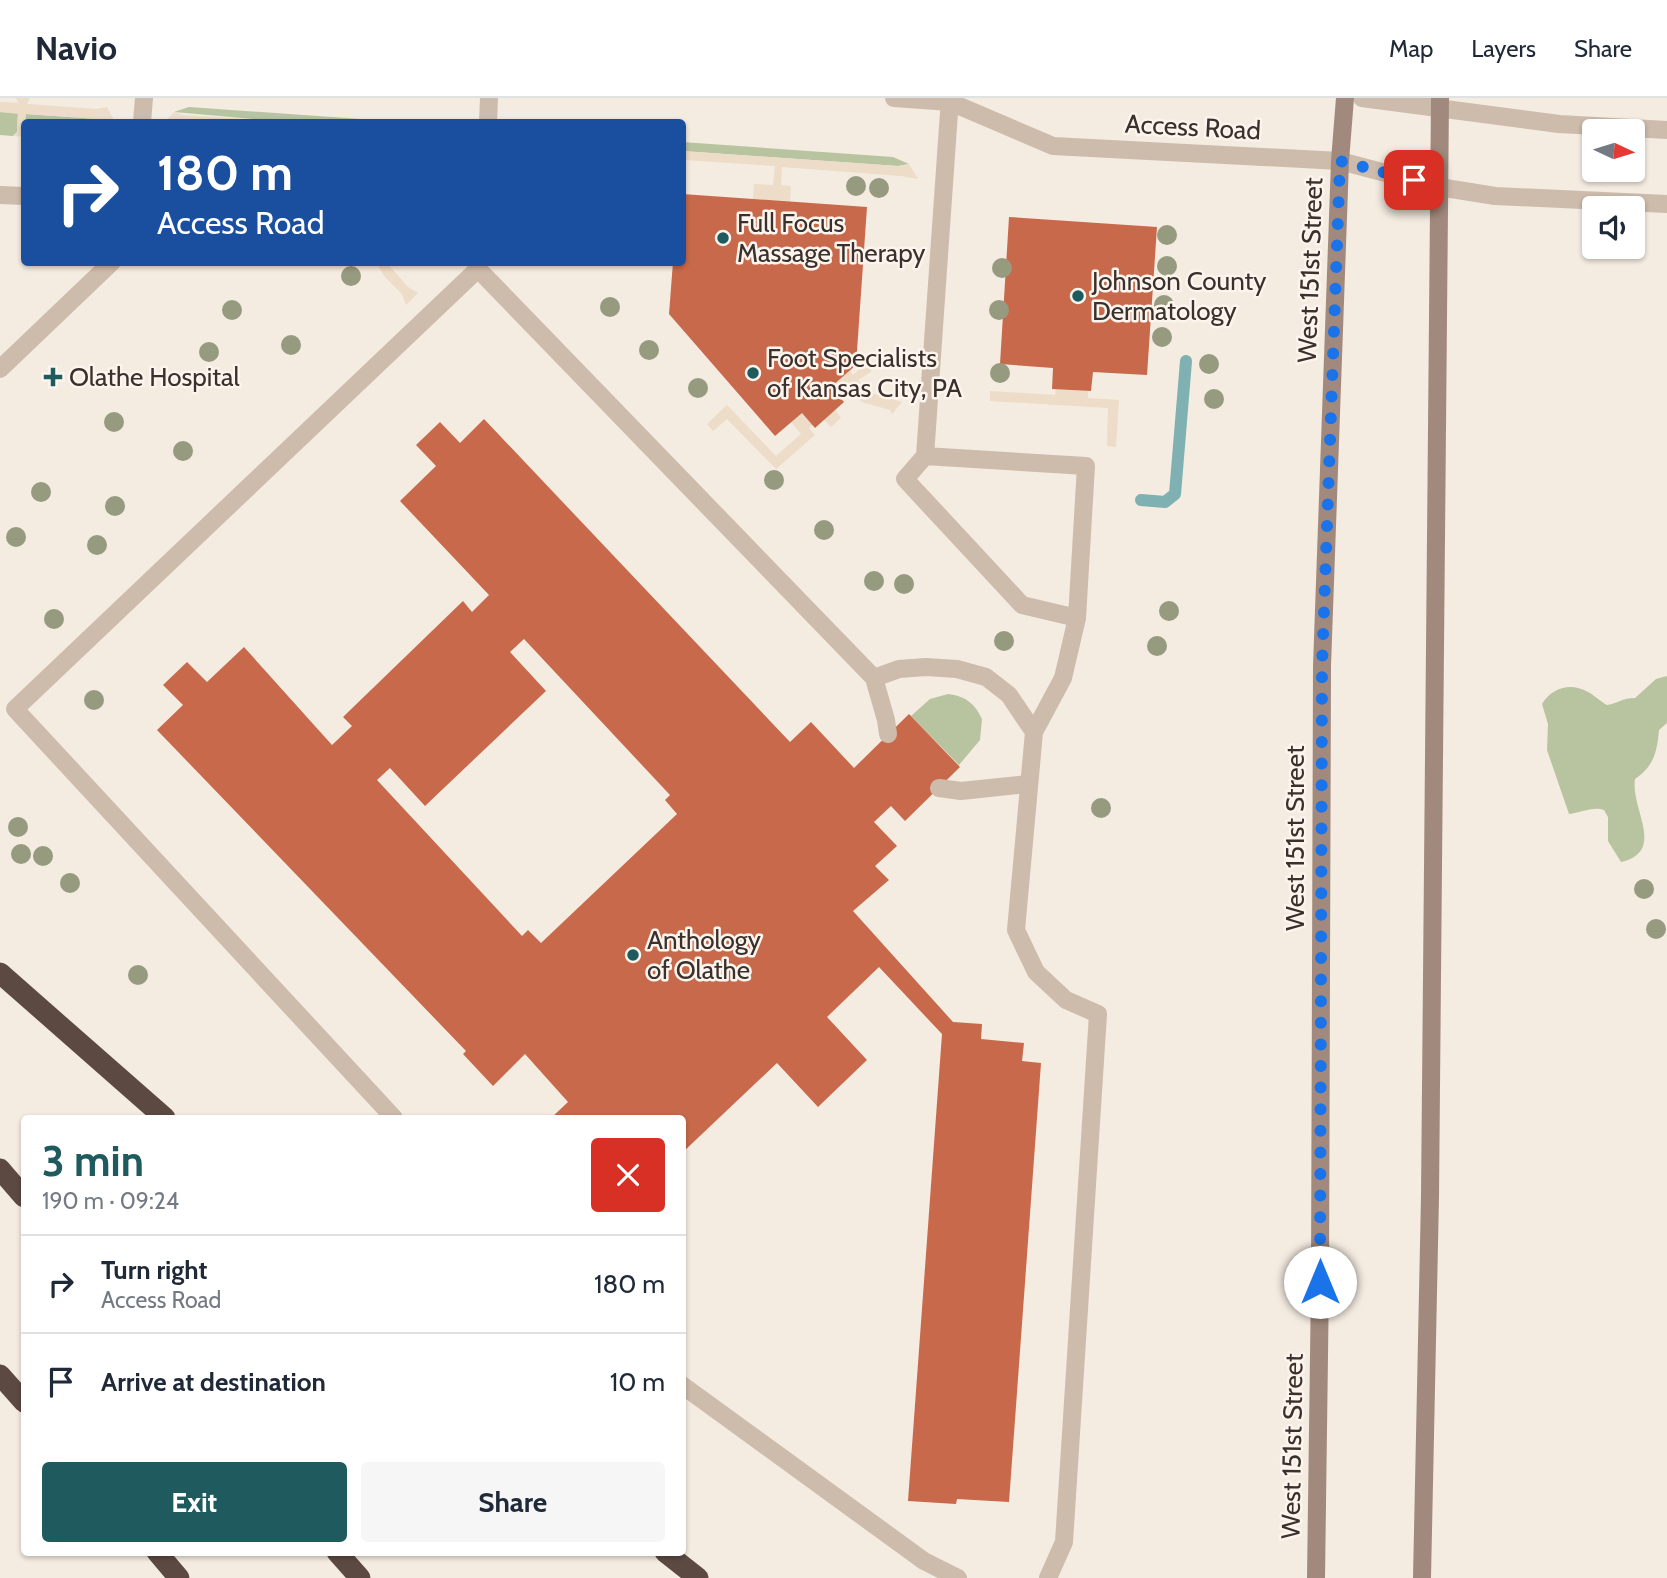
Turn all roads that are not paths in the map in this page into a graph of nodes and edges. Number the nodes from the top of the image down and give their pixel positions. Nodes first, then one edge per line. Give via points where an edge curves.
1 (144, 98) edge
2 (489, 98) edge
3 (894, 98) edge
4 (970, 98) edge
5 (1345, 98) edge
6 (1362, 98) edge
7 (950, 100) edge
8 (1440, 104) edge
9 (142, 119) edge
10 (488, 119) edge
11 (1667, 130) edge
12 (1340, 161) junction
13 (1439, 187) junction
14 (0, 195) edge
15 (21, 196) edge
16 (1667, 204) edge
17 (108, 266) edge
18 (478, 266) edge
19 (0, 369) edge
20 (925, 456) junction
21 (1077, 618) junction
22 (874, 678) junction
23 (1034, 732) junction
24 (888, 734) dead end
25 (1028, 784) junction
26 (939, 788) dead end
27 (0, 973) edge
28 (162, 1115) edge
29 (391, 1115) edge
30 (0, 1169) edge
31 (21, 1194) edge
32 (0, 1375) edge
33 (686, 1388) edge
34 (21, 1399) edge
35 (161, 1556) edge
36 (341, 1556) edge
37 (670, 1556) edge
38 (180, 1578) edge
39 (360, 1578) edge
40 (698, 1578) edge
41 (958, 1578) edge
42 (1048, 1578) edge
43 (1316, 1578) edge
44 (1422, 1578) edge

1 - 9 street
2 - 10 street
3 - 7 street, Access Road
4 - 7 street, Access Road
5 - 12 main road, West 151st Street
6 - 8 street
7 - 12 street, Access Road via 1053,146
7 - 20 street
8 - 11 street via 1559,124
8 - 13 main road
12 - 13 street, Access Road
12 - 43 main road, West 151st Street via 1322,666
13 - 16 street, Access Road via 1495,196
13 - 44 main road
14 - 15 street
17 - 19 street
18 - 22 street
18 - 29 street via 15,709
20 - 21 street via 905,478 1022,606
20 - 21 street via 1086,466
21 - 23 street via 1063,678
22 - 23 street via 899,669 926,667 986,677 1009,695
22 - 24 street
23 - 25 street
25 - 26 street via 961,792
25 - 42 street via 1016,930 1036,972 1066,1000 1098,1014 1064,1542
27 - 28 highway
30 - 31 highway
32 - 34 highway
33 - 41 street via 923,1561
35 - 38 highway
36 - 39 highway
37 - 40 highway

